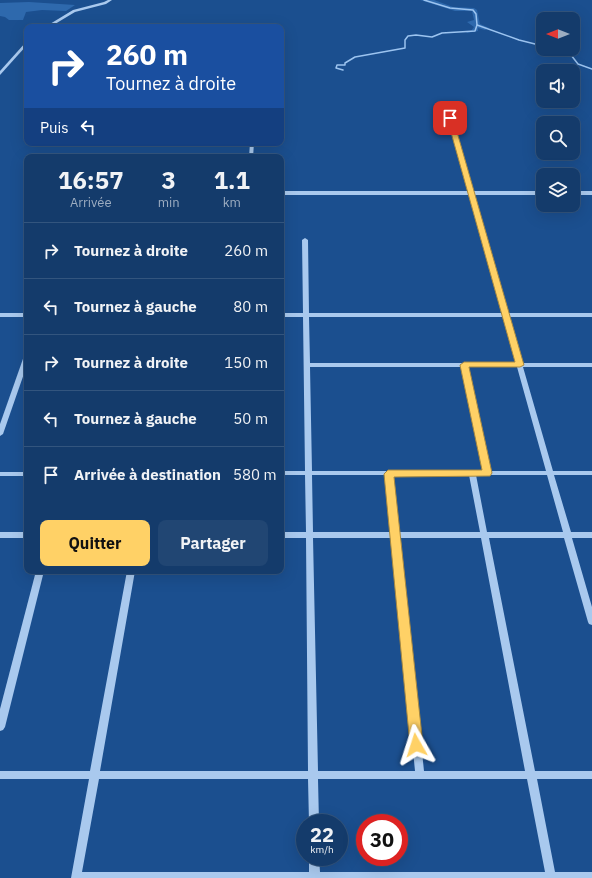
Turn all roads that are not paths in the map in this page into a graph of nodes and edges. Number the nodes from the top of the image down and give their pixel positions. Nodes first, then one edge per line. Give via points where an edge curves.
1 (110, 0) edge
2 (52, 24) edge
3 (24, 46) edge
4 (0, 74) edge
5 (450, 118) dead end
6 (284, 193) edge
7 (471, 193) junction
8 (536, 193) edge
9 (580, 193) edge
10 (592, 193) edge
11 (305, 240) dead end
12 (0, 315) edge
13 (24, 315) edge
14 (284, 315) edge
15 (306, 315) junction
16 (505, 315) junction
17 (592, 315) edge
18 (24, 365) edge
19 (307, 365) junction
20 (464, 365) junction
21 (520, 365) junction
22 (592, 365) edge
23 (0, 434) edge
24 (487, 473) junction
25 (550, 473) junction
26 (592, 473) edge
27 (0, 474) edge
28 (24, 474) edge
29 (284, 474) edge
30 (308, 474) junction
31 (388, 474) junction
32 (472, 474) junction
33 (24, 535) edge
34 (284, 535) edge
35 (309, 535) junction
36 (395, 535) junction
37 (484, 535) junction
38 (568, 535) junction
39 (592, 535) edge
40 (0, 536) edge
41 (39, 574) edge
42 (130, 574) edge
43 (592, 622) edge
44 (0, 727) edge
45 (0, 775) edge
46 (94, 775) junction
47 (313, 775) junction
48 (420, 775) junction
49 (531, 775) junction
50 (592, 775) edge
51 (314, 814) edge
52 (314, 866) edge
53 (76, 877) edge
54 (315, 877) edge
55 (438, 877) edge
56 (550, 877) edge
57 (592, 877) edge

1 - 2 street via 74,11
3 - 4 street
5 - 7 street
6 - 7 street
7 - 8 street
7 - 16 street
9 - 10 street
11 - 15 street
12 - 13 street
14 - 15 street
15 - 16 street
15 - 19 street
16 - 17 street
16 - 21 street
18 - 23 street
19 - 20 street
19 - 30 street
20 - 21 street
20 - 24 street
21 - 22 street
21 - 25 street
24 - 25 street
24 - 32 street
25 - 26 street
25 - 38 street
27 - 28 street
29 - 30 street
30 - 31 street
30 - 35 street
31 - 32 street
31 - 36 street
32 - 37 street
33 - 40 street
34 - 35 street
35 - 36 street
35 - 47 street
36 - 37 street
36 - 48 street
37 - 38 street
37 - 49 street
38 - 39 street
38 - 43 street
41 - 44 street
42 - 46 street
45 - 46 street
46 - 47 street
46 - 53 street
47 - 48 street
47 - 51 street
48 - 49 street
49 - 50 street
49 - 56 street
52 - 54 street
53 - 54 street
54 - 55 street
55 - 56 street
56 - 57 street

